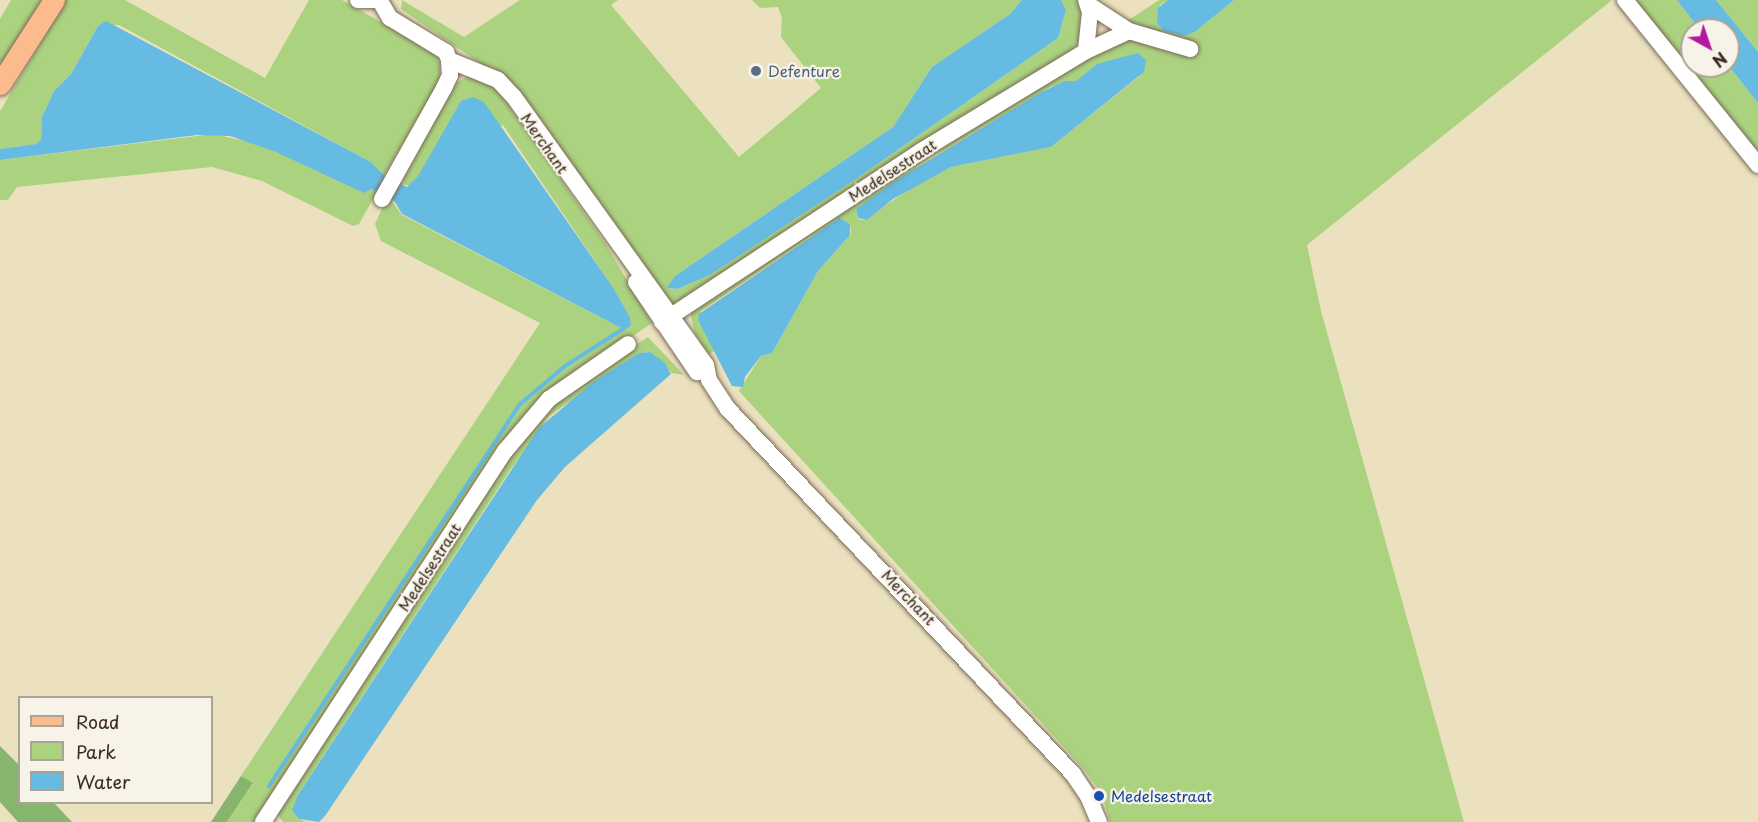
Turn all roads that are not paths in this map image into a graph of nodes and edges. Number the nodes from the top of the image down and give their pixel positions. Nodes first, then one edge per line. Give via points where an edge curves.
1 (54, 0) edge
2 (358, 0) edge
3 (381, 0) edge
4 (1625, 0) edge
5 (1087, 2) edge
6 (1129, 30) junction
7 (1190, 49) dead end
8 (1086, 51) junction
9 (448, 60) junction
10 (0, 84) edge
11 (1758, 165) edge
12 (382, 199) dead end
13 (667, 319) junction
14 (628, 344) dead end
15 (270, 820) edge
16 (1098, 822) edge

1 - 10 main road
2 - 3 street
3 - 9 street, Merchant via 390,18 446,52
4 - 11 street
5 - 6 street
5 - 8 street
6 - 7 street
6 - 8 street, Medelsestraat
8 - 13 street, Medelsestraat via 887,172
9 - 12 street via 450,75 444,88
9 - 13 street, Merchant via 481,70 498,80 514,97 621,251 638,286
13 - 16 street, Merchant via 697,372 709,380 728,410 1073,774 1088,796
14 - 15 street, Medelsestraat via 549,399 505,452

